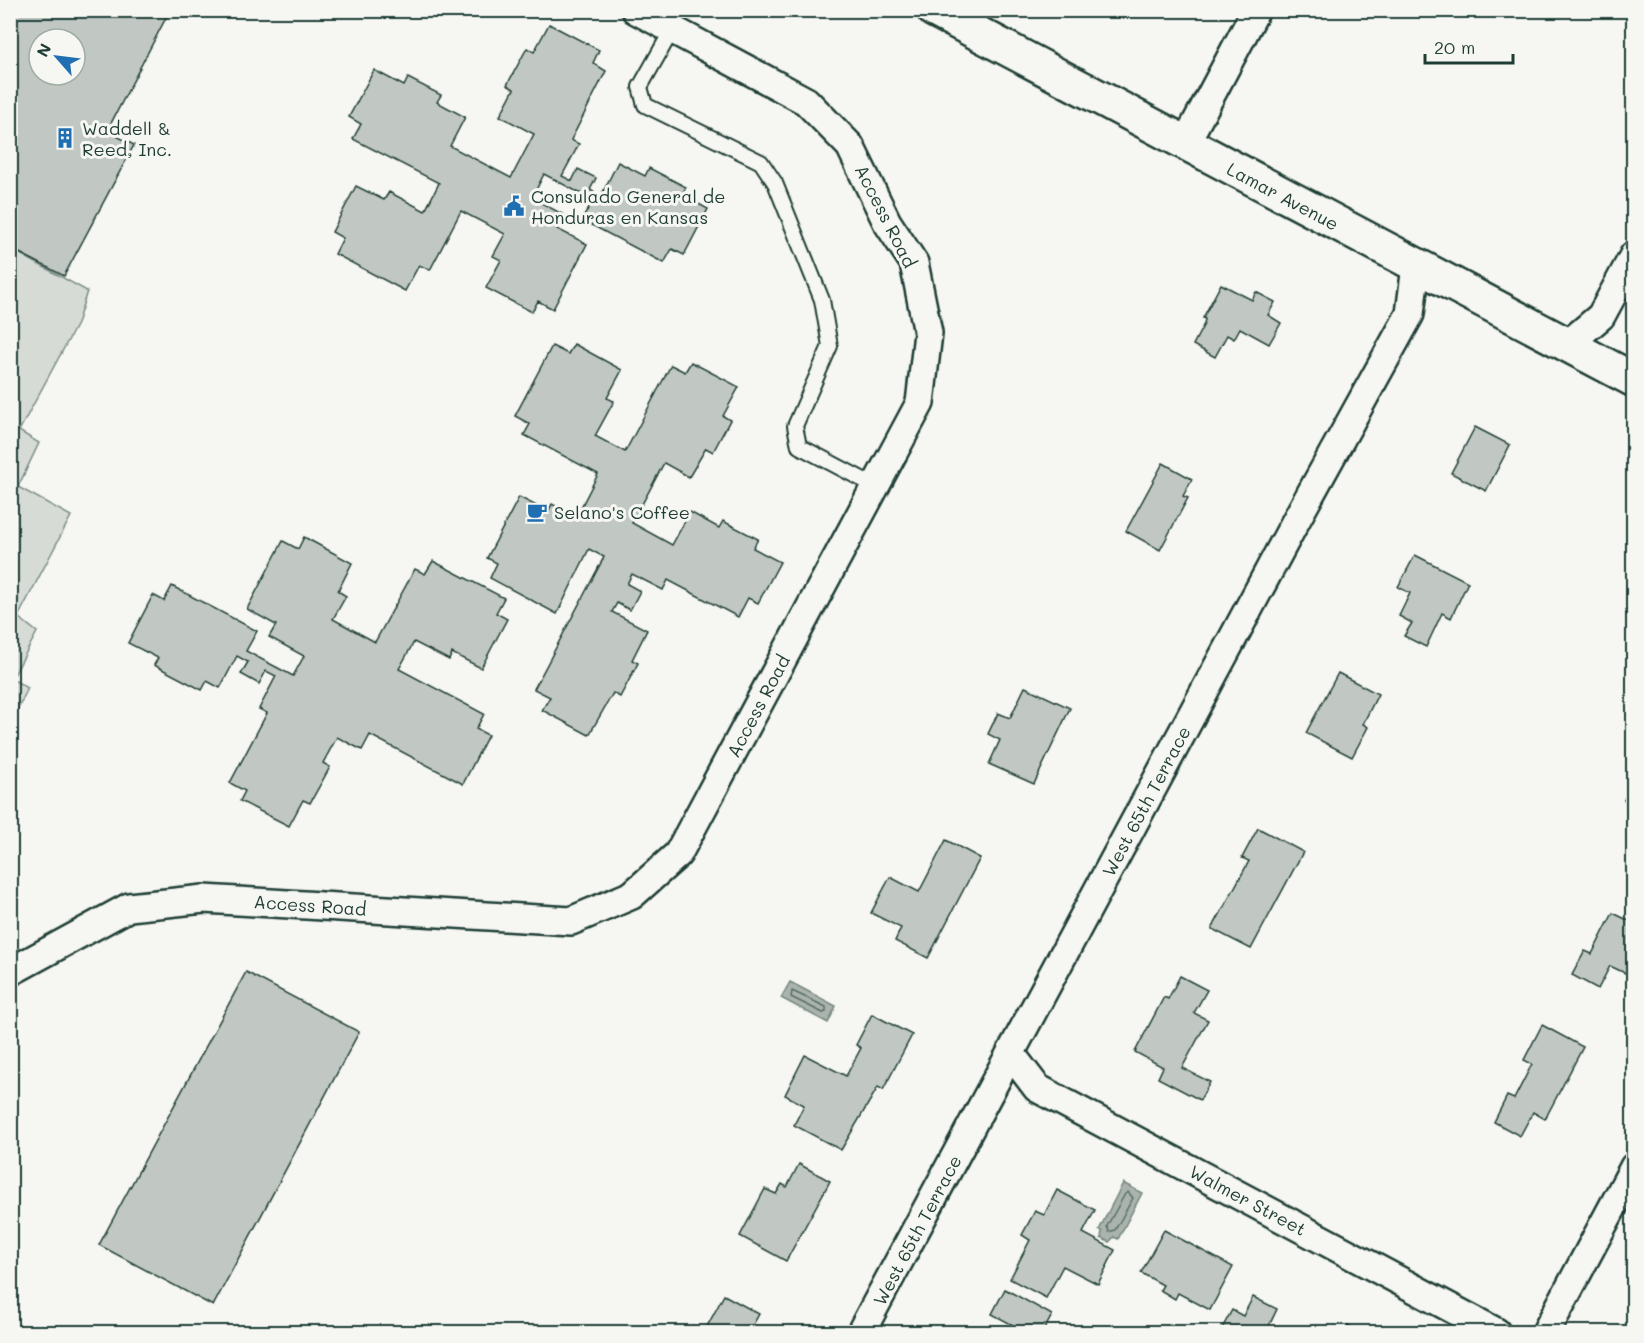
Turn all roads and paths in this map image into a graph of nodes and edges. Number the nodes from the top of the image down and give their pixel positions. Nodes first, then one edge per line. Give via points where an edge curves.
1 (636, 10) edge
2 (934, 10) edge
3 (1256, 10) edge
4 (672, 30) junction
5 (1185, 144) junction
6 (1634, 255) edge
7 (1416, 266) junction
8 (1568, 344) junction
9 (1634, 380) edge
10 (876, 486) junction
11 (10, 972) edge
12 (1011, 1054) junction
13 (1634, 1167) edge
14 (861, 1332) edge
15 (1496, 1332) edge
16 (1546, 1332) edge

1 - 4 street, Access Road
2 - 5 street, Lamar Avenue
3 - 5 street
4 - 10 street, Access Road via 806,101 850,146 887,222 914,264 928,333 920,403
4 - 10 lane via 640,87 645,105 761,162 775,183 822,300 830,346 795,426 799,446
5 - 7 street, Lamar Avenue
6 - 8 street via 1601,315
7 - 8 street, Lamar Avenue
7 - 12 street, West 65th Terrace via 1410,314
8 - 9 street, Lamar Avenue
10 - 11 street, Access Road via 678,854 632,895 571,921 204,899 129,907
12 - 14 street, West 65th Terrace
12 - 15 street, Walmer Street via 1037,1088
13 - 16 street

